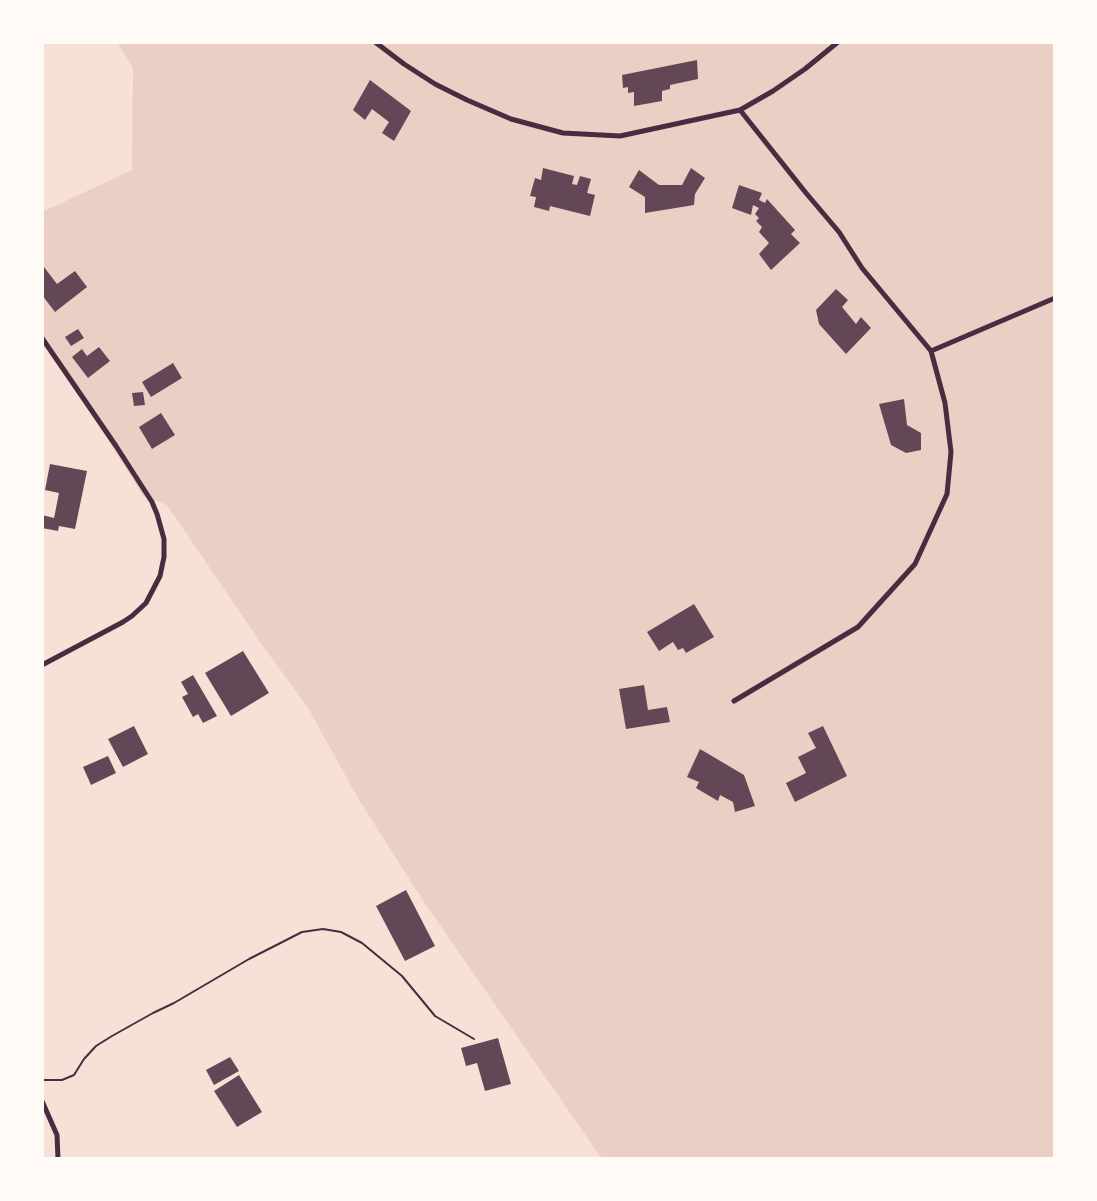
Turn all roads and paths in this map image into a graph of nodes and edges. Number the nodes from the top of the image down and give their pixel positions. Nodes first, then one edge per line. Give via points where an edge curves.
1 (375, 42) edge
2 (838, 42) edge
3 (740, 110) junction
4 (1055, 298) edge
5 (42, 338) edge
6 (931, 351) junction
7 (42, 665) edge
8 (734, 701) dead end
9 (474, 1039) dead end
10 (42, 1080) edge
11 (42, 1101) edge
12 (58, 1159) edge

1 - 3 street via 435,84 467,100 511,119 563,133 620,136
2 - 3 street via 805,69
3 - 6 street
4 - 6 street
5 - 7 street via 152,502 164,539 160,576 146,603 123,622
6 - 8 street via 945,403 951,452 947,494 915,564 858,627
9 - 10 lane via 435,1016 402,976 362,943 341,932 322,929 302,932 112,1036 96,1046 74,1075 62,1080
11 - 12 street via 57,1136

